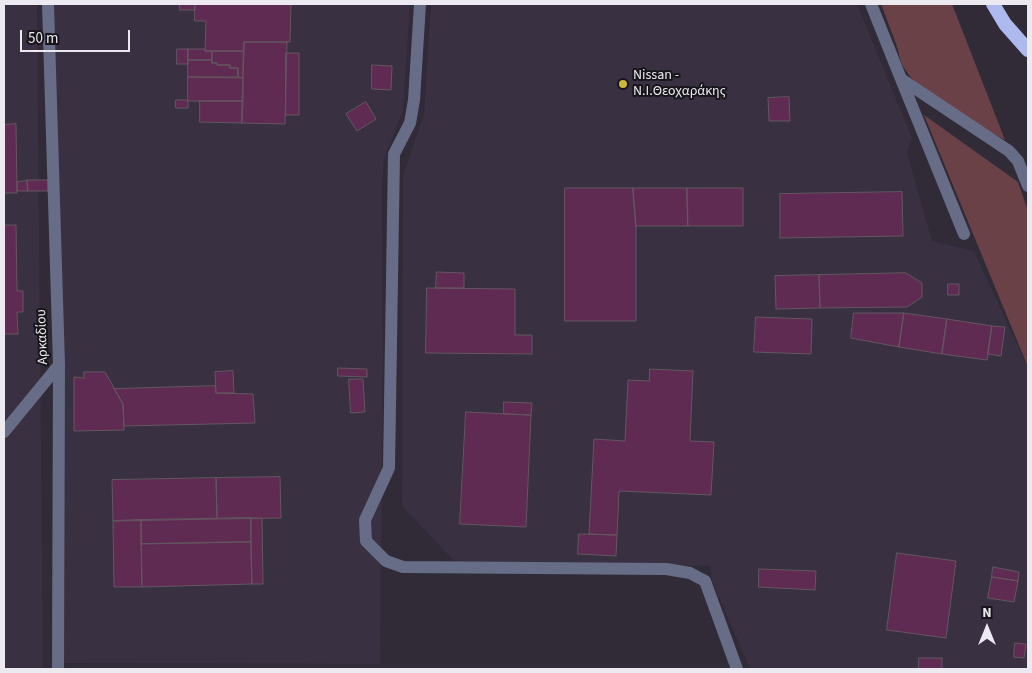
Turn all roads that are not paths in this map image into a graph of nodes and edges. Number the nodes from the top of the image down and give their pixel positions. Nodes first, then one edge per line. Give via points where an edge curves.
1 (48, 4) edge
2 (420, 4) edge
3 (871, 4) edge
4 (993, 4) edge
5 (1028, 50) edge
6 (901, 79) junction
7 (1028, 186) edge
8 (964, 234) dead end
9 (59, 364) junction
10 (4, 432) edge
11 (58, 669) edge
12 (738, 669) edge

1 - 9 street, Αρκαδίου
2 - 12 street via 414,100 410,123 394,154 388,468 365,520 366,541 386,561 403,567 666,569 690,573 705,581
3 - 6 street
4 - 5 highway via 1005,24
6 - 7 street via 1009,151 1018,161
6 - 8 street
9 - 10 street
9 - 11 street, Αρκαδίου

